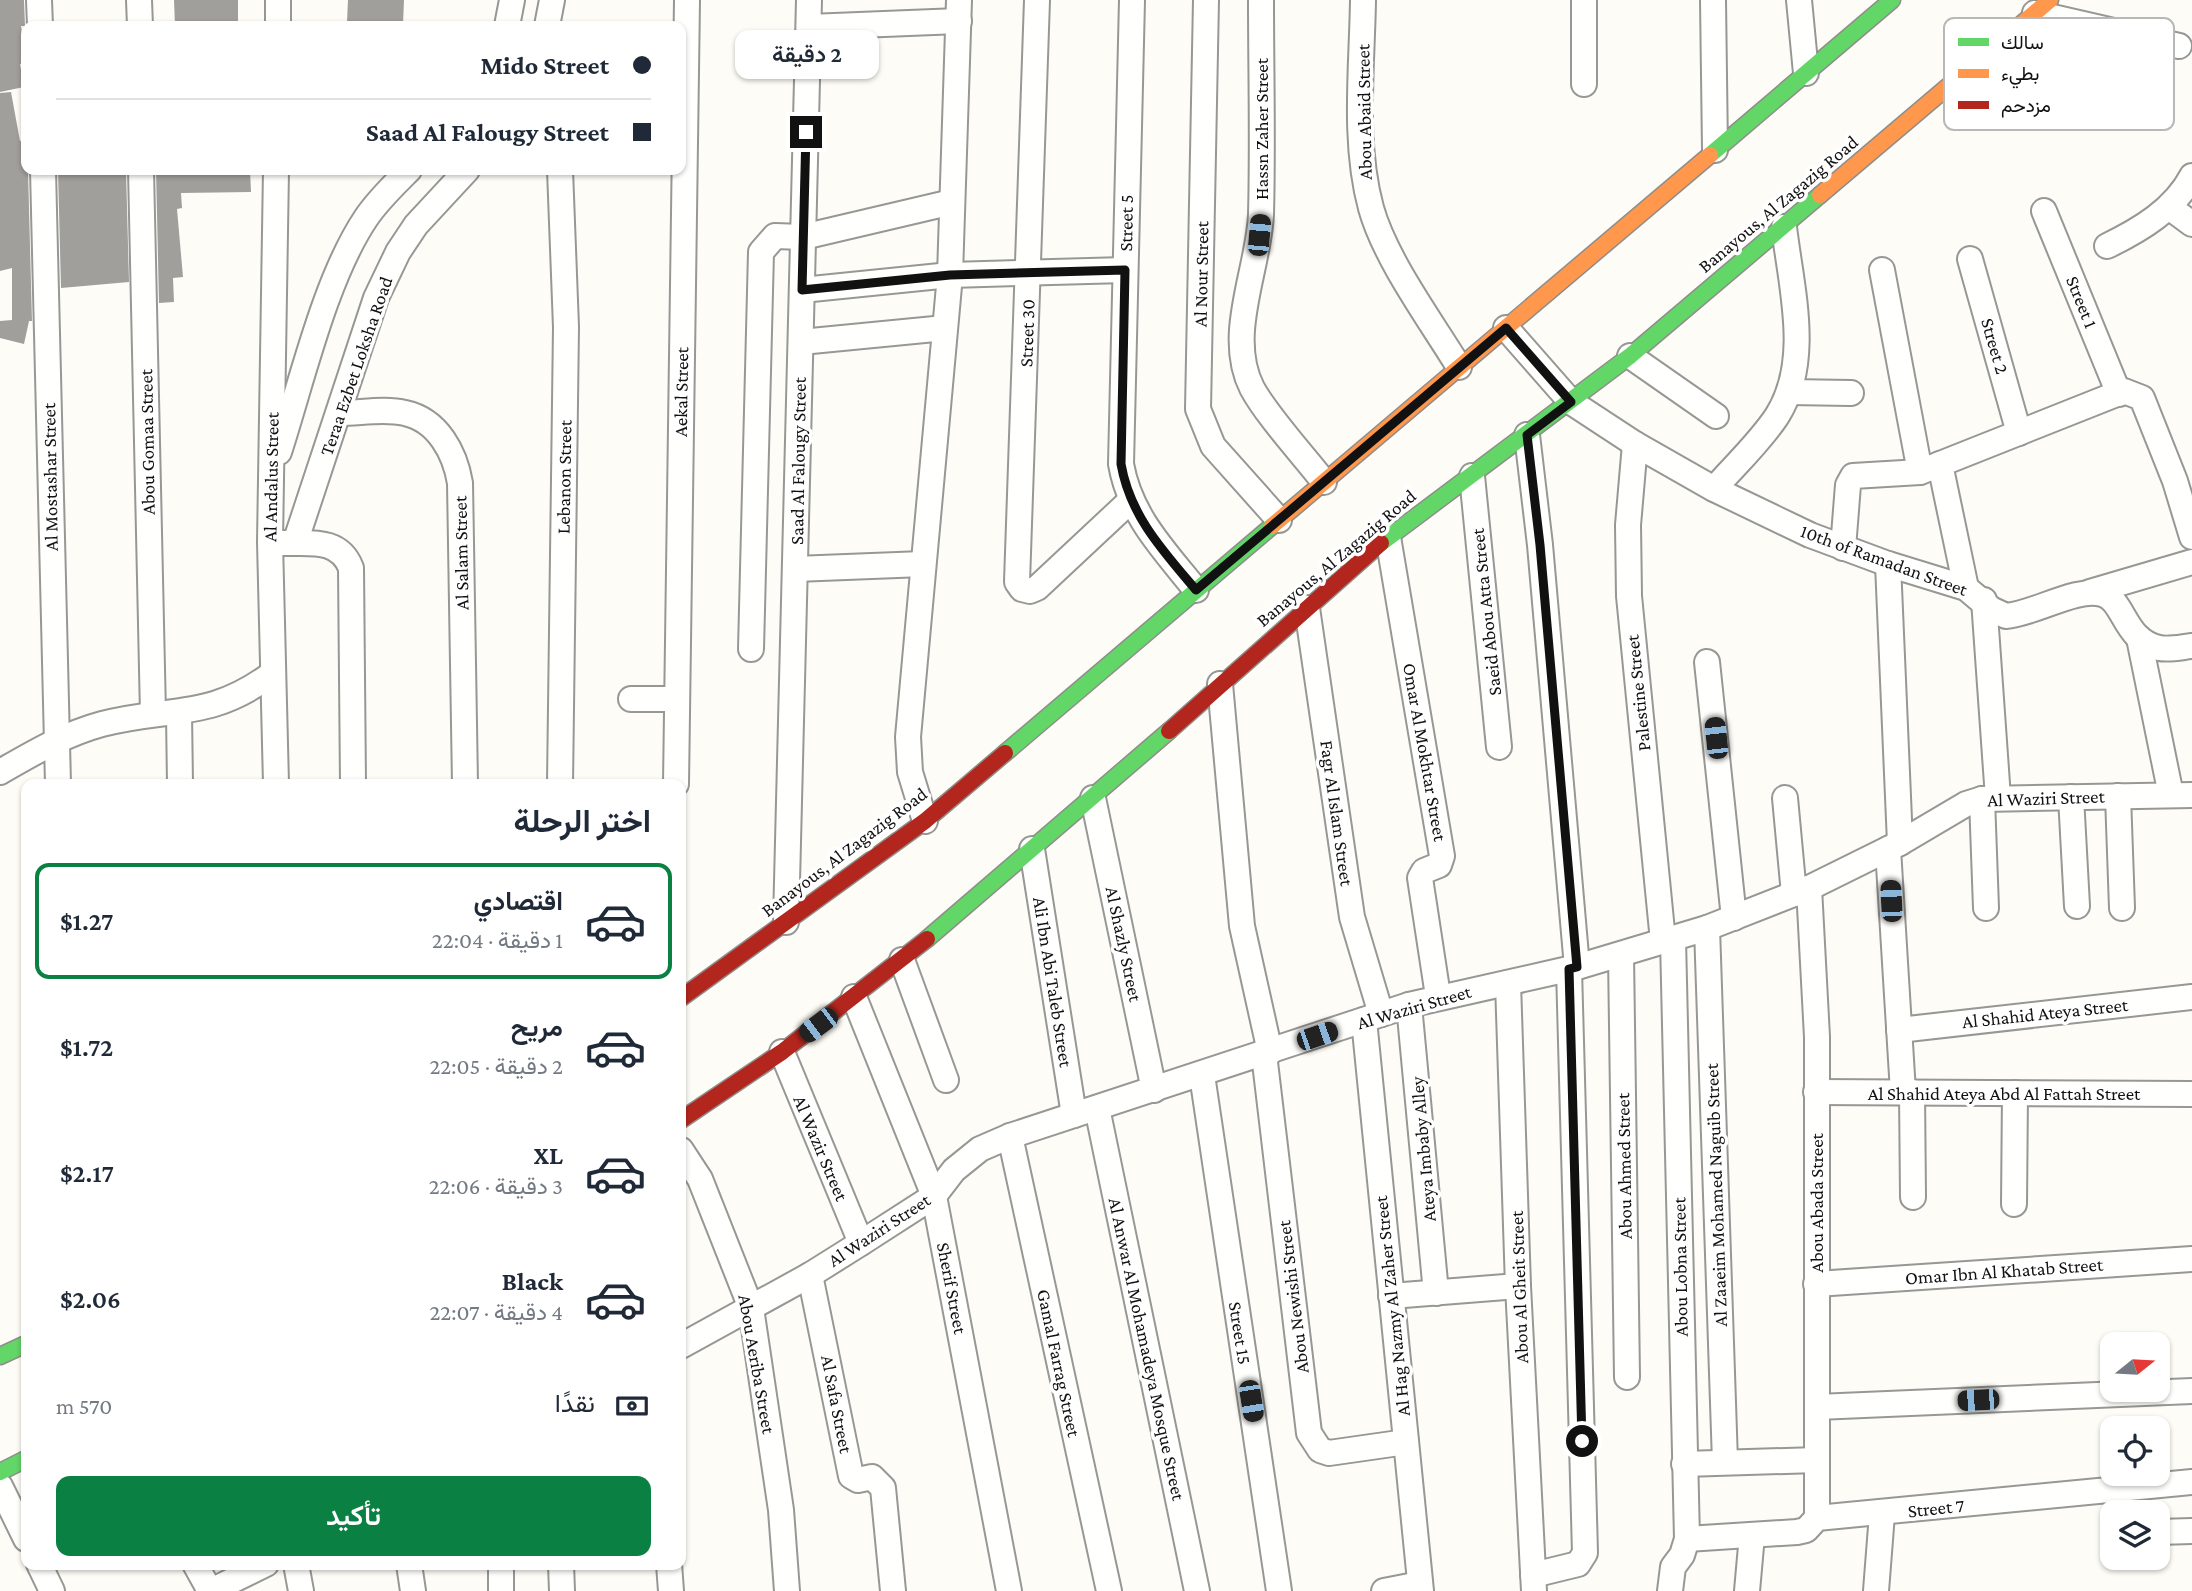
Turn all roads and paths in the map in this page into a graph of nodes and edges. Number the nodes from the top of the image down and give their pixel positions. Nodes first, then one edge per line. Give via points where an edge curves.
1 (39, 0) edge
2 (139, 0) edge
3 (278, 0) edge
4 (512, 0) edge
5 (552, 0) edge
6 (687, 0) edge
7 (809, 0) edge
8 (1037, 0) edge
9 (1132, 0) edge
10 (1206, 0) edge
11 (1261, 0) edge
12 (1363, 0) edge
13 (1584, 0) edge
14 (1713, 0) edge
15 (1800, 0) edge
16 (1892, 0) edge
17 (2043, 6) edge
18 (959, 11) edge
19 (2029, 18) edge
20 (2084, 18) edge
21 (40, 21) edge
22 (140, 21) edge
23 (278, 21) edge
24 (508, 21) edge
25 (548, 21) edge
26 (554, 21) edge
27 (809, 27) junction
28 (2174, 45) edge
29 (2179, 46) dead end
30 (686, 64) edge
31 (1806, 73) junction
32 (1584, 84) dead end
33 (1944, 90) edge
34 (1715, 150) junction
35 (43, 175) edge
36 (141, 175) edge
37 (276, 175) edge
38 (405, 175) edge
39 (462, 175) edge
40 (560, 175) edge
41 (684, 175) edge
42 (2192, 176) edge
43 (952, 202) junction
44 (2169, 207) junction
45 (2044, 211) dead end
46 (2192, 224) edge
47 (1784, 227) junction
48 (803, 237) junction
49 (2106, 246) dead end
50 (1970, 259) dead end
51 (1125, 270) junction
52 (1882, 270) dead end
53 (1030, 273) junction
54 (950, 275) junction
55 (802, 290) junction
56 (945, 328) junction
57 (1506, 328) junction
58 (801, 342) junction
59 (1630, 356) junction
60 (1459, 367) junction
61 (1789, 392) junction
62 (1851, 393) dead end
63 (2119, 394) junction
64 (1571, 402) junction
65 (339, 413) junction
66 (1716, 416) dead end
67 (2019, 433) junction
68 (1527, 435) junction
69 (1635, 444) junction
70 (1930, 468) junction
71 (2184, 474) edge
72 (271, 475) junction
73 (1472, 476) junction
74 (1324, 482) junction
75 (1714, 489) junction
76 (1130, 501) junction
77 (1279, 520) junction
78 (1388, 537) junction
79 (2192, 537) edge
80 (270, 542) junction
81 (295, 543) junction
82 (1843, 548) junction
83 (2192, 562) edge
84 (923, 564) junction
85 (1888, 564) junction
86 (795, 569) junction
87 (1196, 590) junction
88 (2089, 593) junction
89 (1975, 594) junction
90 (1307, 608) junction
91 (2139, 638) junction
92 (2192, 646) edge
93 (751, 649) dead end
94 (1707, 662) dead end
95 (273, 673) junction
96 (1220, 684) junction
97 (631, 699) dead end
98 (676, 699) junction
99 (179, 713) junction
100 (153, 714) junction
101 (56, 740) junction
102 (1499, 747) dead end
103 (0, 772) edge
104 (58, 779) edge
105 (180, 779) edge
106 (276, 779) edge
107 (353, 779) edge
108 (465, 779) edge
109 (560, 779) edge
110 (676, 779) edge
111 (2182, 795) edge
112 (2118, 796) junction
113 (2071, 797) junction
114 (1093, 798) junction
115 (1785, 798) dead end
116 (1990, 799) junction
117 (925, 821) junction
118 (1894, 846) junction
119 (1032, 849) junction
120 (1802, 891) junction
121 (2077, 906) dead end
122 (1986, 908) dead end
123 (2122, 908) dead end
124 (1734, 918) junction
125 (786, 922) junction
126 (1707, 928) junction
127 (1668, 940) junction
128 (1621, 955) junction
129 (902, 960) junction
130 (1573, 968) junction
131 (1508, 983) junction
132 (686, 994) edge
133 (1438, 996) junction
134 (854, 997) junction
135 (2192, 997) edge
136 (1409, 1005) junction
137 (1372, 1017) junction
138 (1899, 1030) junction
139 (782, 1052) junction
140 (1267, 1053) junction
141 (1202, 1074) junction
142 (946, 1080) dead end
143 (1154, 1090) junction
144 (1816, 1092) junction
145 (1907, 1092) junction
146 (2015, 1093) junction
147 (2192, 1094) edge
148 (1085, 1111) junction
149 (686, 1117) edge
150 (1010, 1136) junction
151 (686, 1158) edge
152 (934, 1196) junction
153 (1913, 1198) dead end
154 (2014, 1204) dead end
155 (861, 1243) junction
156 (2192, 1259) edge
157 (810, 1275) junction
158 (1816, 1284) junction
159 (1518, 1286) junction
160 (1436, 1293) junction
161 (1391, 1296) junction
162 (751, 1308) junction
163 (686, 1343) edge
164 (21, 1346) edge
165 (0, 1356) edge
166 (1627, 1377) dead end
167 (2192, 1391) edge
168 (1817, 1407) junction
169 (1406, 1442) junction
170 (1817, 1460) junction
171 (21, 1462) edge
172 (1725, 1462) junction
173 (1684, 1464) junction
174 (0, 1472) edge
175 (2192, 1482) edge
176 (0, 1486) edge
177 (1882, 1514) junction
178 (1817, 1518) junction
179 (21, 1529) edge
180 (2192, 1531) edge
181 (2170, 1532) edge
182 (1752, 1535) junction
183 (1686, 1539) junction
184 (42, 1570) edge
185 (198, 1570) edge
186 (254, 1570) edge
187 (297, 1570) edge
188 (410, 1570) edge
189 (500, 1570) edge
190 (561, 1570) edge
191 (670, 1570) edge
192 (1533, 1583) edge
193 (1421, 1587) edge
194 (52, 1591) edge
195 (210, 1591) edge
196 (301, 1591) edge
197 (412, 1591) edge
198 (501, 1591) edge
199 (562, 1591) edge
200 (671, 1591) edge
201 (788, 1591) edge
202 (893, 1591) edge
203 (1009, 1591) edge
204 (1109, 1591) edge
205 (1197, 1591) edge
206 (1279, 1591) edge
207 (1384, 1591) edge
208 (1670, 1591) edge
209 (1747, 1591) edge
210 (1876, 1591) edge

1 - 21 street
2 - 22 street
3 - 23 street
4 - 24 street
5 - 25 street
5 - 26 street
6 - 30 street, Aekal Street
7 - 27 street, Saad Al Falougy Street
8 - 53 street, Street 30
9 - 51 street, Street 5
10 - 77 street, Al Nour Street via 1198,409 1213,446
11 - 74 street, Hassn Zaher Street via 1261,216 1244,315 1245,364 1252,388
12 - 60 street, Abou Abaid Street via 1362,150 1371,210 1382,239
13 - 32 street
14 - 34 street
15 - 31 street
16 - 31 main road, Banayous, Al Zagazig Road
17 - 19 main road, Banayous, Al Zagazig Road
17 - 20 street
18 - 27 street
18 - 43 street
27 - 48 street, Saad Al Falougy Street
28 - 29 street
31 - 34 main road, Banayous, Al Zagazig Road
33 - 47 main road, Banayous, Al Zagazig Road
34 - 57 main road, Banayous, Al Zagazig Road
35 - 101 street, Al Mostashar Street
36 - 100 street, Abou Gomaa Street
37 - 72 street, Al Andalus Street
38 - 72 street via 366,219 340,267
39 - 65 street, Teraa Ezbet Loksha Road via 416,225 398,252 376,298
40 - 109 street, Lebanon Street via 566,327
41 - 98 street, Aekal Street
42 - 44 street
43 - 48 street
43 - 54 street
44 - 46 street
44 - 49 street via 2140,230
45 - 63 street, Street 1
47 - 59 main road, Banayous, Al Zagazig Road
47 - 61 street via 1797,359
48 - 55 street, Saad Al Falougy Street
48 - 93 street via 775,236 764,245 760,259
50 - 67 street, Street 2
51 - 53 street
51 - 76 street, Street 5 via 1121,464
52 - 70 street
53 - 54 street
53 - 76 street, Street 30 via 1027,585
54 - 55 street
54 - 56 street
55 - 58 street, Saad Al Falougy Street
56 - 58 street
56 - 84 street
57 - 60 main road, Banayous, Al Zagazig Road
57 - 64 street, 10th of Ramadan Street
58 - 86 street, Saad Al Falougy Street
59 - 64 main road, Banayous, Al Zagazig Road
59 - 66 street
60 - 74 main road, Banayous, Al Zagazig Road
61 - 62 street
61 - 75 street via 1777,416
63 - 67 street
63 - 71 street via 2131,391 2142,398
64 - 68 main road, Banayous, Al Zagazig Road
64 - 69 street, 10th of Ramadan Street
65 - 81 street, Teraa Ezbet Loksha Road
65 - 108 street, Al Salam Street via 404,412 435,430 455,459 460,483
67 - 70 street
68 - 73 main road, Banayous, Al Zagazig Road
68 - 130 street
69 - 75 street, 10th of Ramadan Street
69 - 127 street, Palestine Street via 1628,525 1629,596
70 - 82 street via 1853,476 1848,485
70 - 89 street
71 - 79 street
72 - 80 street, Al Andalus Street
73 - 78 main road, Banayous, Al Zagazig Road
73 - 102 street, Saeid Abou Atta Street
74 - 77 main road, Banayous, Al Zagazig Road
75 - 82 street, 10th of Ramadan Street
76 - 87 street, Street 5 via 1144,526
77 - 87 main road, Banayous, Al Zagazig Road
78 - 90 main road, Banayous, Al Zagazig Road
78 - 133 street, Omar Al Mokhtar Street via 1442,856 1439,865 1424,871 1420,878
80 - 81 street
80 - 95 street, Al Andalus Street
81 - 107 street via 335,547 351,568
82 - 85 street, 10th of Ramadan Street
83 - 88 street, 10th of Ramadan Street
84 - 86 street
84 - 117 street via 908,737 910,772
85 - 89 street, 10th of Ramadan Street
85 - 118 street
86 - 125 street, Saad Al Falougy Street
87 - 117 main road, Banayous, Al Zagazig Road
88 - 89 street, 10th of Ramadan Street via 2014,615 1998,614
88 - 91 street via 2113,600
89 - 116 street
90 - 96 main road, Banayous, Al Zagazig Road
90 - 137 street, Fagr Al Islam Street via 1352,916
91 - 92 street via 2162,649
91 - 111 street
94 - 124 street
95 - 99 street via 229,700
95 - 106 street, Al Andalus Street
96 - 114 main road, Banayous, Al Zagazig Road
96 - 140 street, Abou Newishi Street via 1242,926
97 - 98 street
98 - 110 street, Aekal Street
99 - 100 street
99 - 105 street
100 - 101 street
101 - 103 street
101 - 104 street, Al Mostashar Street
111 - 112 street, Al Waziri Street
112 - 113 street, Al Waziri Street
112 - 123 street
113 - 116 street, Al Waziri Street
113 - 121 street
114 - 119 main road, Banayous, Al Zagazig Road
114 - 143 street, Al Shazly Street
115 - 120 street, Abou Abada Street
116 - 118 street, Al Waziri Street via 1966,804
116 - 122 street
117 - 125 main road, Banayous, Al Zagazig Road
118 - 120 street, Al Waziri Street
118 - 138 street
119 - 129 main road, Banayous, Al Zagazig Road
119 - 148 street, Ali Ibn Abi Taleb Street
120 - 124 street, Al Waziri Street
120 - 144 street, Abou Abada Street via 1815,984
124 - 126 street, Al Waziri Street
125 - 132 main road, Banayous, Al Zagazig Road
126 - 127 street, Al Waziri Street
126 - 172 street, Al Zaaeim Mohamed Naguib Street
127 - 128 street, Al Waziri Street
127 - 173 street, Abou Lobna Street
128 - 130 street, Al Waziri Street
128 - 166 street, Abou Ahmed Street
129 - 134 main road, Banayous, Al Zagazig Road
129 - 142 street
130 - 131 street, Al Waziri Street
130 - 192 street via 1585,1553 1577,1564
131 - 133 street, Al Waziri Street
131 - 159 street, Abou Al Gheit Street
133 - 136 street, Al Waziri Street
134 - 139 main road, Banayous, Al Zagazig Road
134 - 152 street, Sherif Street
135 - 138 street, Al Shahid Ateya Street
136 - 137 street, Al Waziri Street
136 - 160 street, Ateya Imbaby Alley
137 - 140 street, Al Waziri Street
137 - 161 street, Al Hag Nazmy Al Zaher Street
138 - 145 street
139 - 149 main road, Banayous, Al Zagazig Road
139 - 155 street, Al Wazir Street
140 - 141 street, Al Waziri Street
140 - 169 street, Abou Newishi Street via 1309,1433 1320,1450 1329,1453
141 - 143 street, Al Waziri Street
141 - 206 street, Street 15
143 - 148 street, Al Waziri Street
144 - 145 street, Al Shahid Ateya Abd Al Fattah Street
144 - 158 street, Abou Abada Street
145 - 146 street, Al Shahid Ateya Abd Al Fattah Street
145 - 153 street
146 - 147 street, Al Shahid Ateya Abd Al Fattah Street
146 - 154 street
148 - 150 street, Al Waziri Street
148 - 205 street, Al Anwar Al Mohamadeya Mosque Street
150 - 152 street, Al Waziri Street via 980,1149 954,1170
150 - 204 street, Gamal Farrag Street
151 - 162 street, Abou Aeriba Street via 700,1180
152 - 155 street, Al Waziri Street
152 - 203 street, Sherif Street
155 - 157 street, Al Waziri Street
156 - 158 street, Omar Ibn Al Khatab Street
157 - 162 street, Al Waziri Street
157 - 202 street, Al Safa Street via 851,1476 858,1480 872,1477 883,1488
158 - 168 street, Abou Abada Street
159 - 160 street
159 - 192 street, Abou Al Gheit Street
160 - 161 street
161 - 169 street, Al Hag Nazmy Al Zaher Street
162 - 163 street, Al Waziri Street
162 - 201 street, Abou Aeriba Street via 781,1510
164 - 165 main road
167 - 168 street
168 - 170 street, Abou Abada Street
169 - 193 street, Al Hag Nazmy Al Zaher Street
170 - 172 street
170 - 178 street, Abou Abada Street
171 - 174 main road
172 - 173 street
173 - 183 street, Abou Lobna Street
175 - 177 street, Street 7
176 - 179 street
177 - 178 street, Street 7
177 - 210 street
178 - 182 street, Street 7 via 1802,1532
180 - 181 street
182 - 183 street, Street 7
182 - 209 street
183 - 208 street, Abou Lobna Street via 1673,1567
184 - 194 street
185 - 195 street
186 - 195 street
187 - 196 street
188 - 197 street
189 - 198 street
190 - 199 street
191 - 200 street
193 - 207 street

